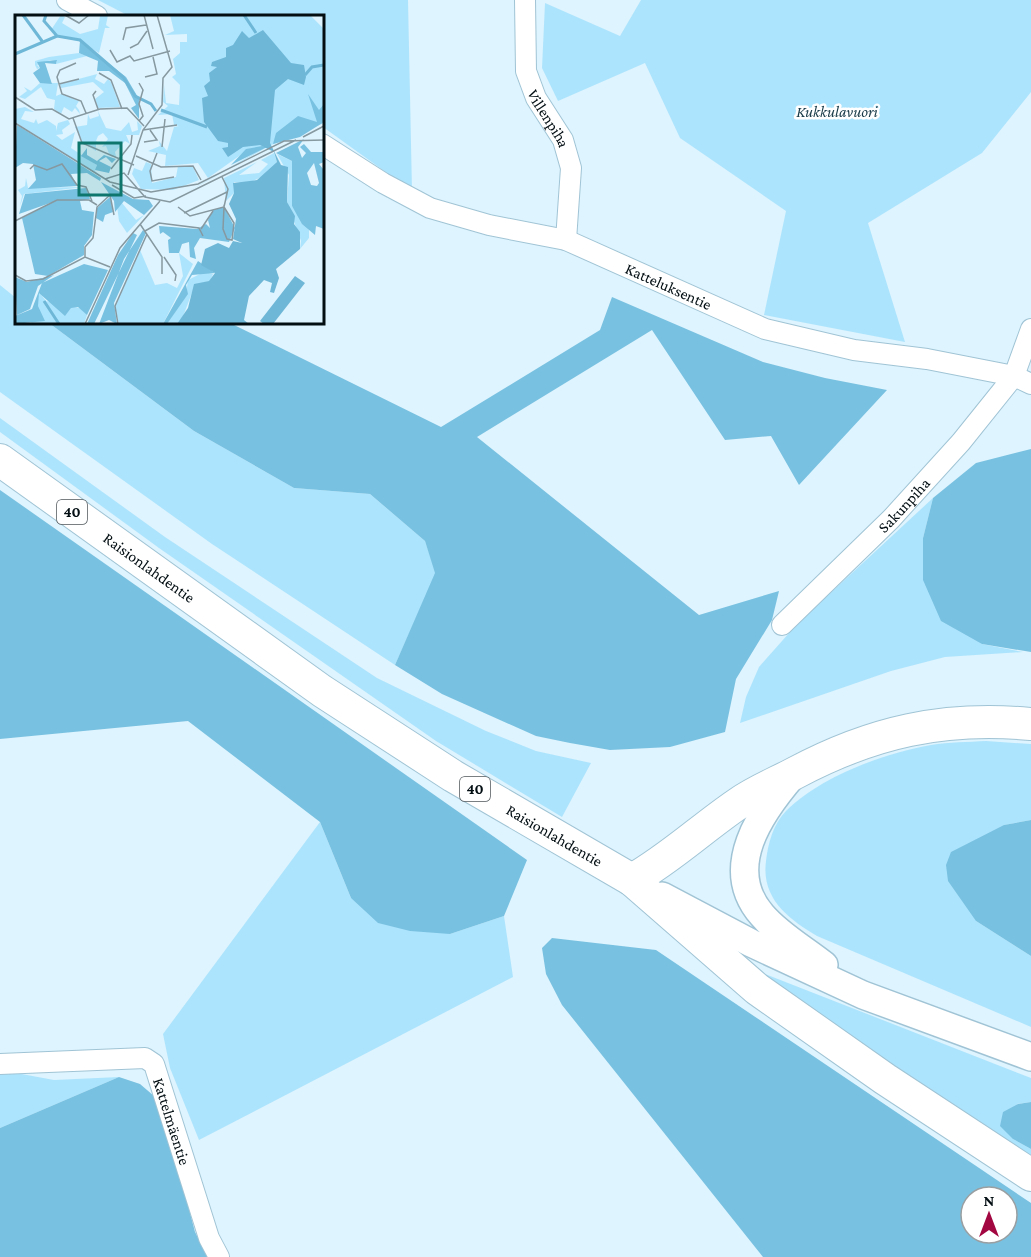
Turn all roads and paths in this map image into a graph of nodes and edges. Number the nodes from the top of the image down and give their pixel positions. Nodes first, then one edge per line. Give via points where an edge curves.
1 (67, 0) edge
2 (525, 0) edge
3 (95, 15) edge
4 (324, 145) edge
5 (566, 240) junction
6 (1031, 330) edge
7 (1023, 380) edge
8 (0, 460) edge
9 (782, 625) dead end
10 (1031, 724) edge
11 (795, 773) junction
12 (632, 880) junction
13 (863, 995) junction
14 (1031, 1057) edge
15 (0, 1064) edge
16 (1031, 1175) edge
17 (219, 1257) edge

1 - 3 street
2 - 5 street, Villenpiha via 526,71 536,98 563,140 571,168
4 - 5 street, Katteluksentie via 430,208 489,225
5 - 7 street, Katteluksentie via 765,329 854,350 927,359
6 - 7 street, Sakunpiha
7 - 9 street, Sakunpiha via 891,519
8 - 12 main road, Raisionlahdentie / 40 via 322,691 453,776
10 - 11 main road via 981,720 923,725 834,752
11 - 12 main road via 739,803
11 - 13 main road via 765,808 752,833 746,867 753,900 775,927
12 - 13 main road, Raisionlahdentie via 751,943
12 - 16 main road via 757,989
13 - 14 main road, Raisionlahdentie
15 - 17 street, Kattelmäentie via 144,1058 154,1064 209,1238

